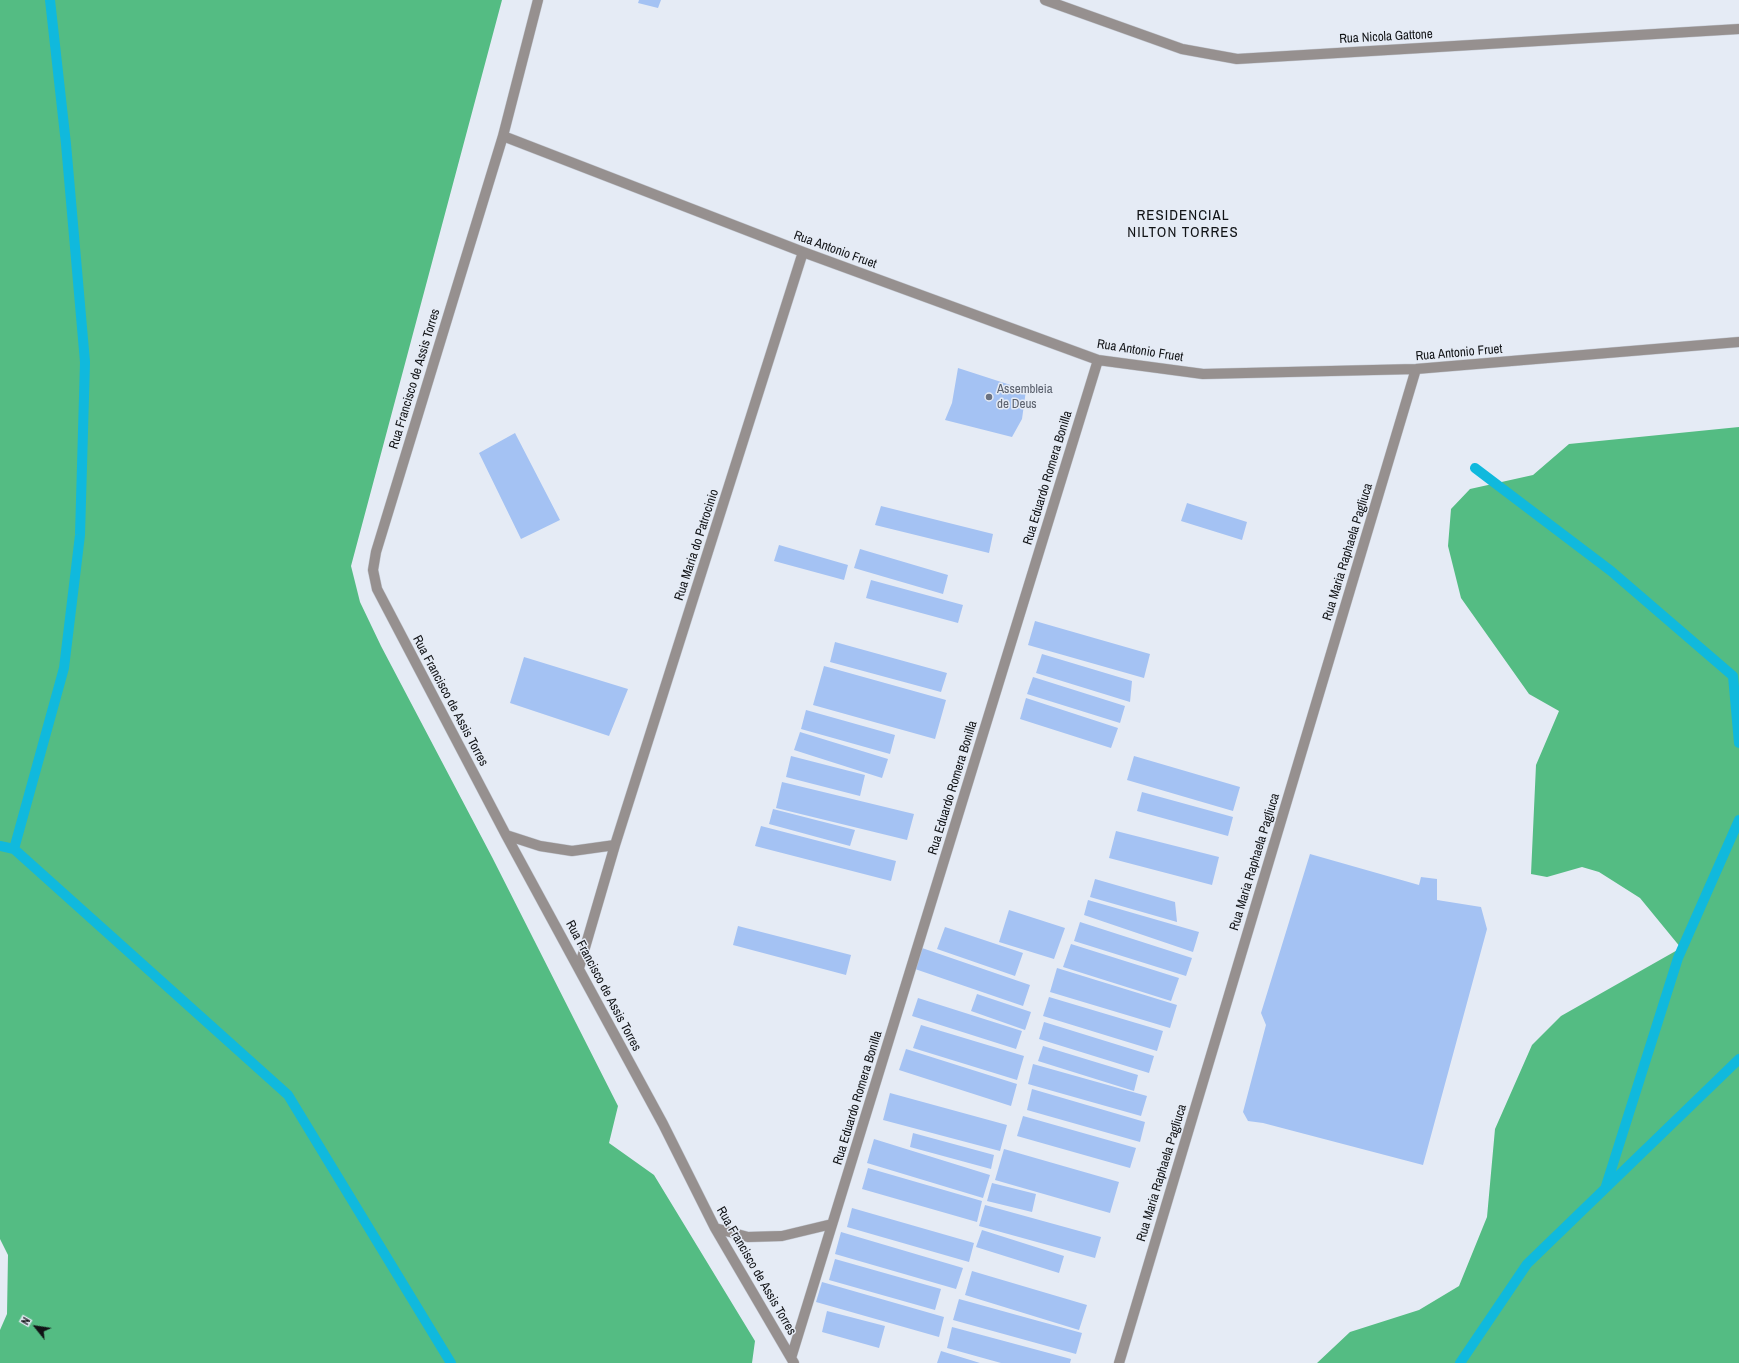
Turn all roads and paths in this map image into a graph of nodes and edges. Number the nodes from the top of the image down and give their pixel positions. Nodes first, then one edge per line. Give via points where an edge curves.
1 (538, 0) edge
2 (1045, 0) edge
3 (1739, 29) edge
4 (503, 136) junction
5 (803, 252) junction
6 (1739, 342) edge
7 (1098, 360) junction
8 (1416, 369) junction
9 (506, 835) junction
10 (615, 845) junction
11 (579, 968) junction
12 (832, 1224) junction
13 (715, 1228) junction
14 (793, 1360) edge
15 (1119, 1363) edge

1 - 4 street, Rua Francisco de Assis Torres
2 - 3 street, Rua Nicola Gattone via 1182,49 1237,59
4 - 5 street, Rua Antonio Fruet
4 - 9 street, Rua Francisco de Assis Torres via 376,552 373,570 377,590
5 - 7 street, Rua Antonio Fruet
5 - 10 street, Rua Maria do Patrocinio
6 - 8 street, Rua Antonio Fruet
7 - 8 street, Rua Antonio Fruet via 1203,374
7 - 12 street, Rua Eduardo Romera Bonilla
8 - 15 street, Rua Maria Raphaela Pagliuca
9 - 10 street via 540,846 572,851
9 - 11 street, Rua Francisco de Assis Torres
10 - 11 street, Rua Maria do Patrocinio
11 - 13 street, Rua Francisco de Assis Torres via 663,1124
12 - 13 street via 782,1236 748,1237
12 - 14 street, Rua Eduardo Romera Bonilla
13 - 14 street, Rua Francisco de Assis Torres

